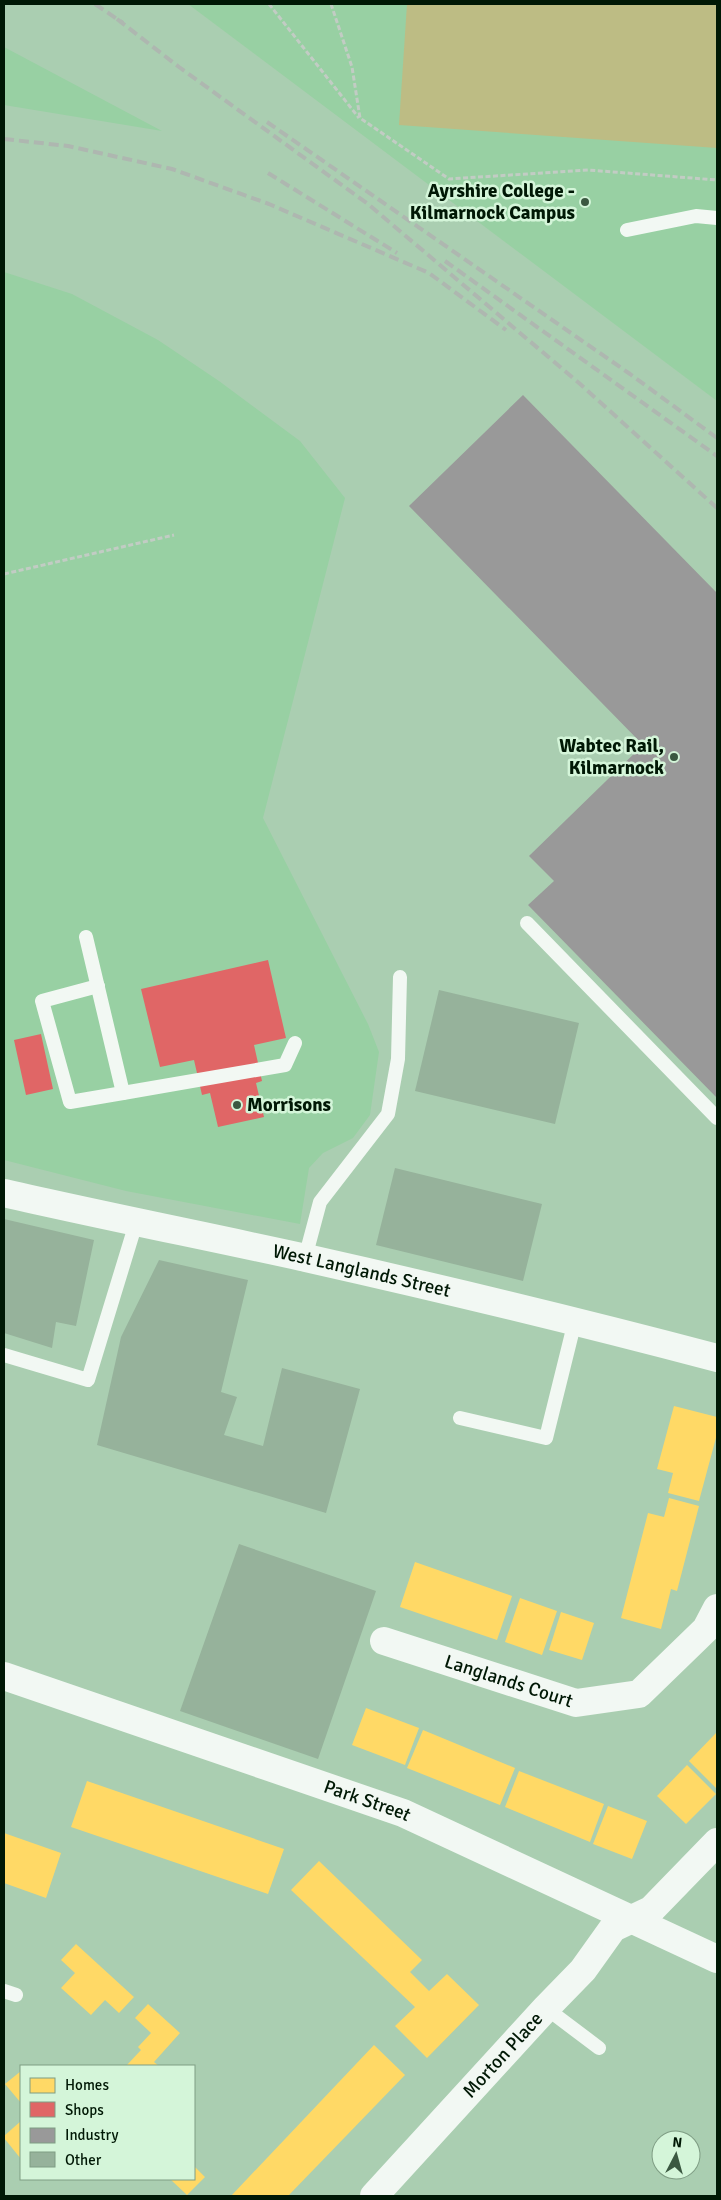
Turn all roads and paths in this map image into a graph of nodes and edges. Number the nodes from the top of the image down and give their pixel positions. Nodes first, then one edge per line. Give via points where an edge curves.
1 (269, 4) edge
2 (331, 4) edge
3 (360, 118) junction
4 (717, 180) edge
5 (717, 218) edge
6 (627, 230) dead end
7 (174, 535) dead end
8 (4, 574) edge
9 (527, 923) dead end
10 (86, 937) dead end
11 (400, 977) dead end
12 (98, 986) junction
13 (295, 1043) dead end
14 (123, 1093) junction
15 (717, 1118) edge
16 (4, 1193) edge
17 (136, 1223) junction
18 (305, 1258) junction
19 (575, 1321) junction
20 (4, 1356) edge
21 (717, 1358) edge
22 (460, 1418) dead end
23 (717, 1608) edge
24 (384, 1641) dead end
25 (4, 1676) edge
26 (717, 1842) edge
27 (634, 1919) junction
28 (717, 1959) edge
29 (546, 2008) junction
30 (599, 2048) dead end
31 (374, 2196) edge

1 - 3 path
2 - 3 path via 352,67
3 - 4 path via 449,179 588,170
5 - 6 lane via 696,216
7 - 8 path
9 - 15 lane
10 - 12 lane
11 - 18 lane via 398,1060 388,1114 320,1202
12 - 14 lane
12 - 14 lane via 42,1001 70,1102
13 - 14 lane via 285,1064
16 - 17 street, West Langlands Street
17 - 18 street, West Langlands Street
17 - 20 lane via 88,1380
18 - 19 street, West Langlands Street
19 - 21 street, West Langlands Street
19 - 22 lane via 546,1438
23 - 24 street, Langlands Court via 706,1630 639,1694 576,1703
25 - 27 street, Park Street via 403,1813
26 - 27 street, Morton Place via 650,1910
27 - 28 street, Park Street
27 - 29 street, Morton Place via 613,1928 583,1970
29 - 30 lane
29 - 31 street, Morton Place

